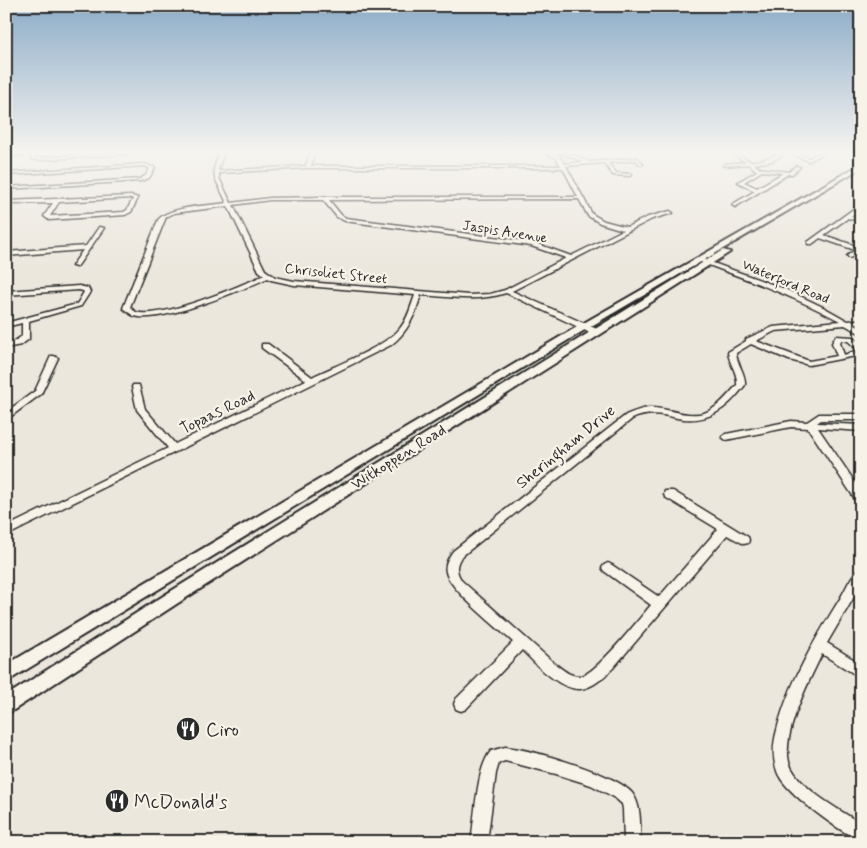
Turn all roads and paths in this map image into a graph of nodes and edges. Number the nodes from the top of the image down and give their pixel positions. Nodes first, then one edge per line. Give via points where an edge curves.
1 (224, 193) edge
2 (577, 193) edge
3 (754, 193) edge
4 (817, 193) edge
5 (324, 198) junction
6 (580, 198) junction
7 (57, 201) junction
8 (6, 203) edge
9 (228, 204) junction
10 (735, 205) dead end
11 (861, 206) edge
12 (670, 213) dead end
13 (847, 216) junction
14 (861, 220) edge
15 (101, 228) dead end
16 (627, 229) junction
17 (820, 236) junction
18 (810, 243) dead end
19 (87, 248) junction
20 (860, 248) edge
21 (6, 254) edge
22 (850, 256) dead end
23 (571, 258) junction
24 (706, 260) junction
25 (75, 266) dead end
26 (268, 276) junction
27 (507, 291) junction
28 (6, 293) edge
29 (418, 294) junction
30 (26, 320) junction
31 (847, 323) junction
32 (6, 325) edge
33 (859, 327) edge
34 (590, 329) junction
35 (769, 332) junction
36 (749, 341) junction
37 (6, 346) edge
38 (265, 346) dead end
39 (861, 351) edge
40 (841, 357) junction
41 (54, 358) dead end
42 (312, 381) junction
43 (136, 387) dead end
44 (6, 417) edge
45 (861, 417) edge
46 (810, 424) junction
47 (861, 428) edge
48 (726, 437) dead end
49 (174, 449) junction
50 (669, 494) dead end
51 (861, 499) edge
52 (725, 529) junction
53 (6, 532) edge
54 (744, 540) dead end
55 (608, 568) dead end
56 (861, 574) edge
57 (659, 604) junction
58 (520, 643) junction
59 (819, 645) junction
60 (11, 670) edge
61 (861, 672) edge
62 (461, 704) dead end
63 (7, 706) edge
64 (790, 779) joint
65 (861, 833) edge
66 (480, 842) edge
67 (632, 842) edge

1 - 9 street, Chrisoliet Street
2 - 6 street
3 - 10 street
4 - 24 main road, Witkoppen Road via 753,237
5 - 6 street
5 - 9 street
5 - 23 street, Jaspis Avenue via 345,220 538,245
6 - 16 street via 592,217
7 - 7 street via 48,218 125,213 129,212 136,198
7 - 8 street
9 - 26 street, Chrisoliet Street via 260,268
9 - 26 street via 174,212 162,217 127,309 134,314 164,312 189,306
11 - 13 street
12 - 16 street, Chrisoliet Street via 654,216
13 - 14 street
13 - 17 street
15 - 19 street
16 - 23 street, Chrisoliet Street
17 - 18 street
17 - 20 street
19 - 21 street
19 - 25 street
20 - 22 street
23 - 27 street, Chrisoliet Street
24 - 31 street, Waterford Road via 792,294
24 - 33 street, Waterford Road via 801,292
24 - 34 main road, Witkoppen Road
26 - 29 street, Chrisoliet Street via 294,283
27 - 29 street, Chrisoliet Street via 483,297
27 - 34 street
28 - 30 street via 70,288 87,290 79,305
29 - 42 street, Topaas Road via 409,322 396,338
30 - 32 street
30 - 37 street via 26,337
31 - 33 street, Sheringham Drive
31 - 35 street, Sheringham Drive via 773,329
33 - 35 street, Sheringham Drive via 780,334
34 - 60 main road, Witkoppen Road
34 - 63 main road, Witkoppen Road
35 - 36 street, Sheringham Drive
36 - 40 street via 806,362
36 - 58 street, Sheringham Drive via 732,352 742,375 741,385 707,415 696,417 655,410 633,414 457,554 452,561 452,576
38 - 42 street
39 - 40 street
39 - 40 street via 850,339 839,338 836,343
41 - 44 street via 38,392
42 - 49 street, Topaas Road
43 - 49 street via 141,410
45 - 46 street via 820,417
46 - 47 street
46 - 48 street via 791,424
46 - 51 street
49 - 53 street, Topaas Road
50 - 52 street
52 - 54 street
52 - 57 street, Sheringham Drive
55 - 57 street
56 - 59 street
57 - 58 street, Sheringham Drive via 597,676 585,682 570,681 560,676
58 - 62 street
59 - 61 street
59 - 64 street via 805,671 781,739 779,757
64 - 65 street via 812,799
66 - 67 street via 490,768 496,756 503,754 589,778 621,791 630,805

